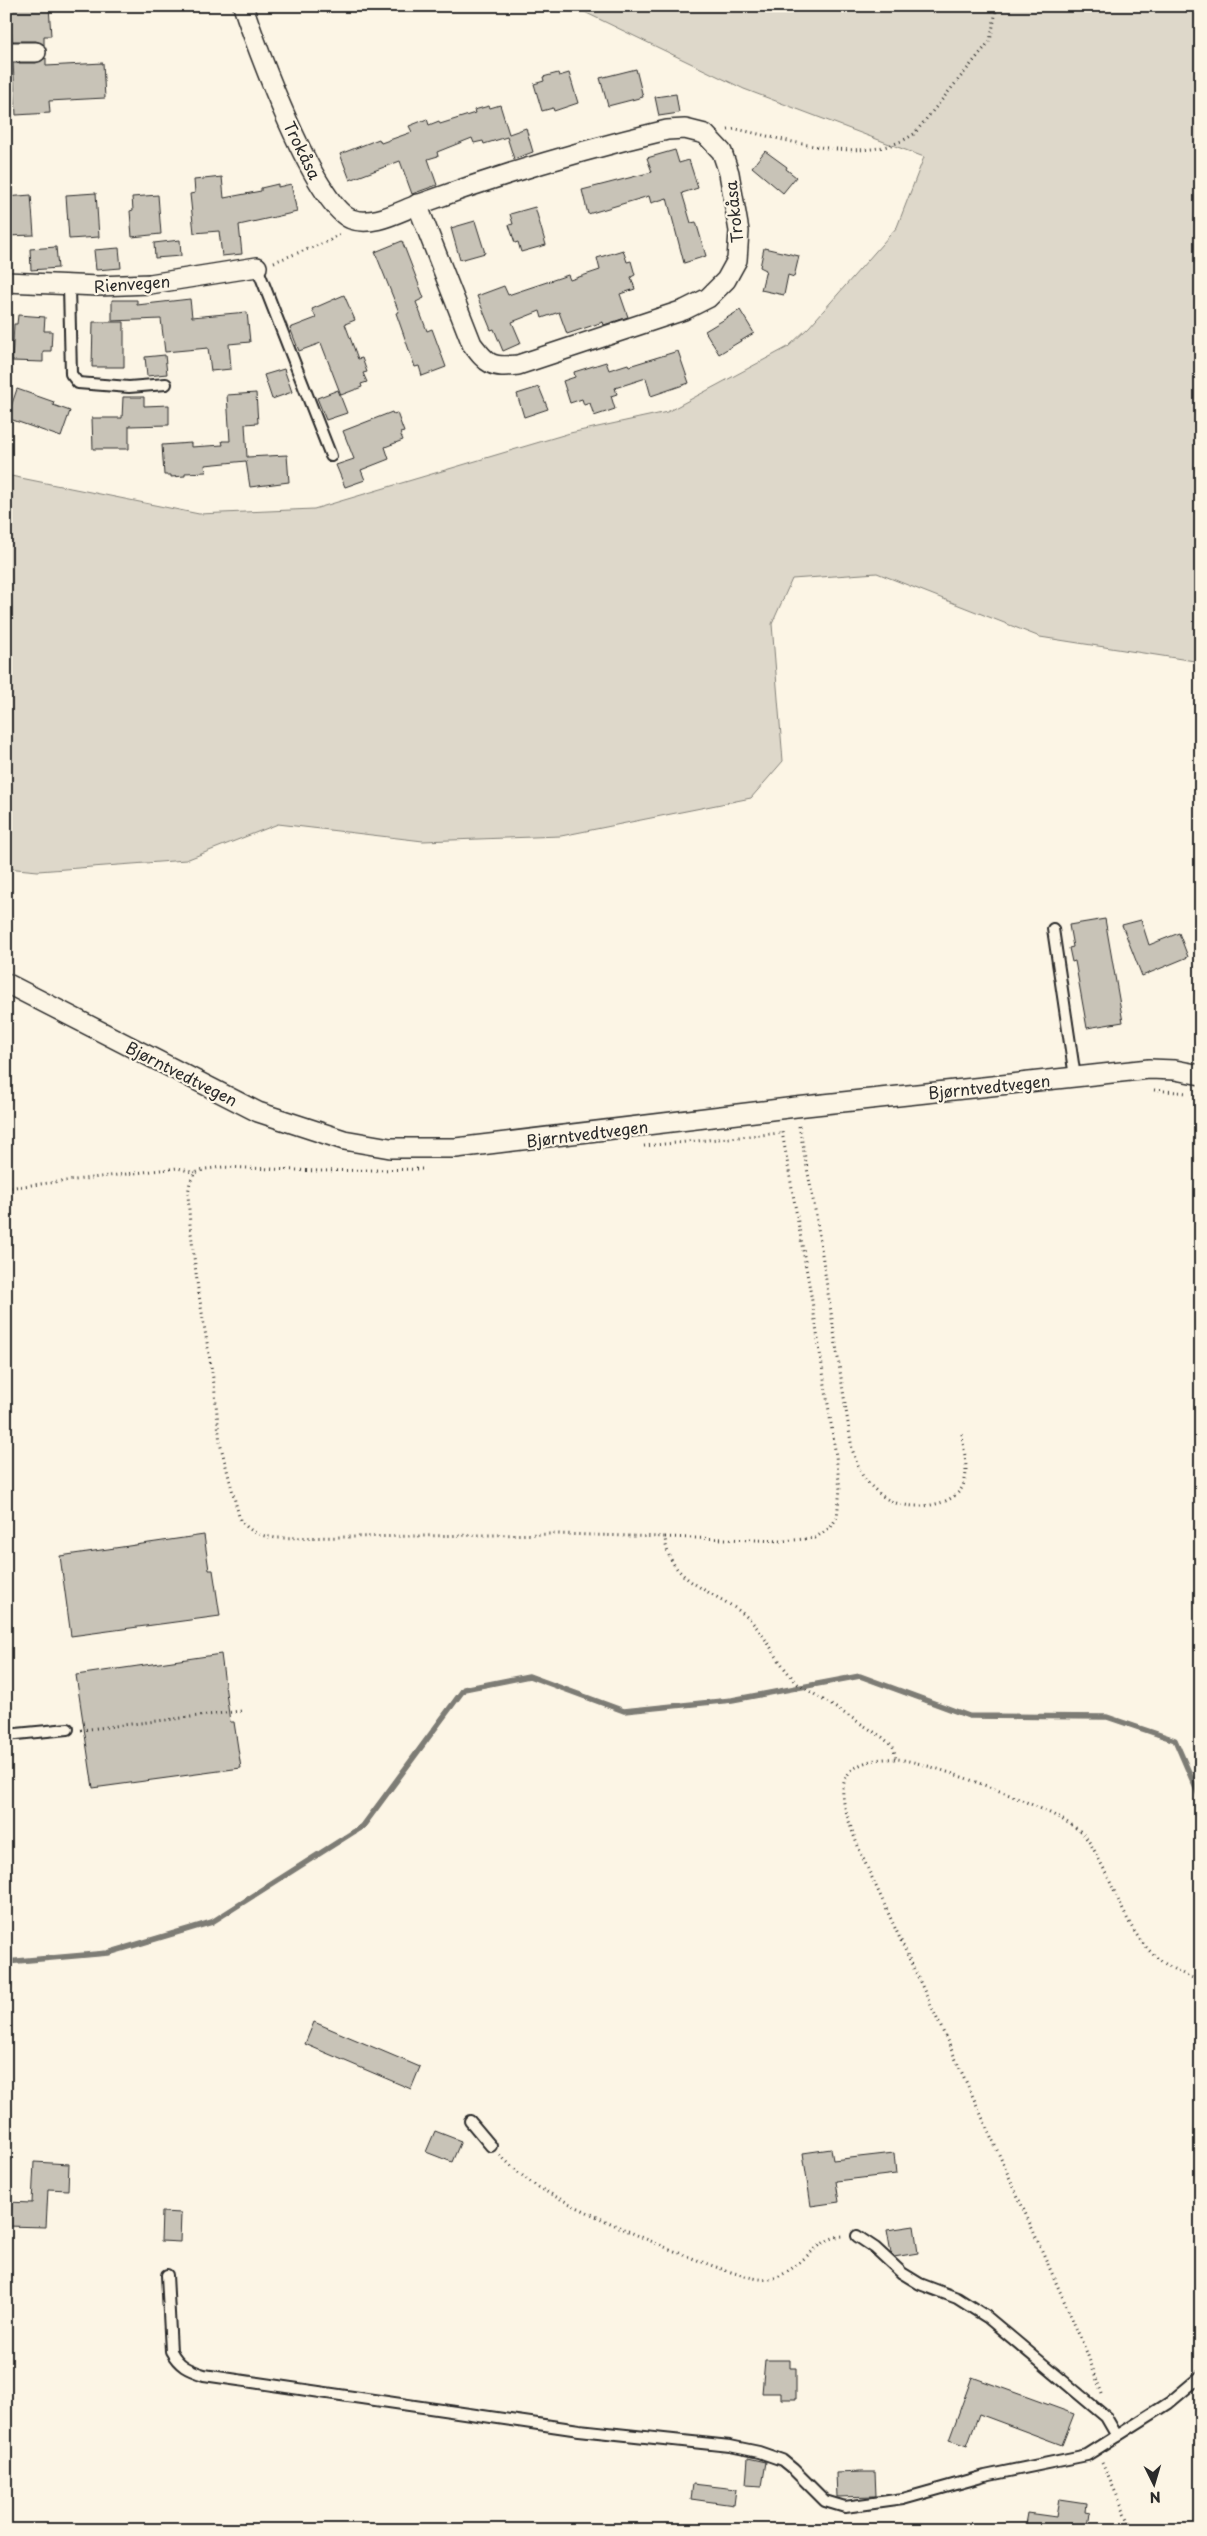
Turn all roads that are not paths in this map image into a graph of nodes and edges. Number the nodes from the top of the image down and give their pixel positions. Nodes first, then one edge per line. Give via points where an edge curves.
1 (243, 6) edge
2 (6, 52) edge
3 (36, 52) dead end
4 (417, 204) junction
5 (257, 267) joint
6 (6, 282) edge
7 (69, 286) junction
8 (166, 384) dead end
9 (331, 456) dead end
10 (1053, 929) dead end
11 (6, 983) edge
12 (1201, 1075) edge
13 (1075, 1077) junction
14 (68, 1729) road end
15 (6, 1735) edge
16 (470, 2120) dead end
17 (491, 2146) road end
18 (857, 2236) road end
19 (167, 2275) dead end
20 (1201, 2376) edge
21 (1117, 2436) junction

1 - 4 street, Trokåsa via 305,158 338,211 352,220 380,219
2 - 3 street
4 - 4 street, Trokåsa via 472,344 486,363 499,367 518,365 684,310 708,298 726,280 737,260 739,230 722,152 705,134 686,129 631,138
5 - 7 street, Rienvegen via 150,284
5 - 9 lane
6 - 7 street, Rienvegen
7 - 8 lane via 71,374 78,384 129,387
10 - 13 lane
11 - 13 street, Bjørntvedtvegen via 258,1112 344,1140 390,1148 456,1148
12 - 13 street, Bjørntvedtvegen via 1149,1068
14 - 15 lane
16 - 17 lane
18 - 21 lane via 902,2273 920,2284 957,2298 987,2317 1106,2417
19 - 21 lane via 171,2351 185,2369 204,2375 483,2416 759,2452 782,2460 825,2501 845,2507 903,2499 985,2476 1056,2463 1096,2450
20 - 21 lane via 1169,2403

